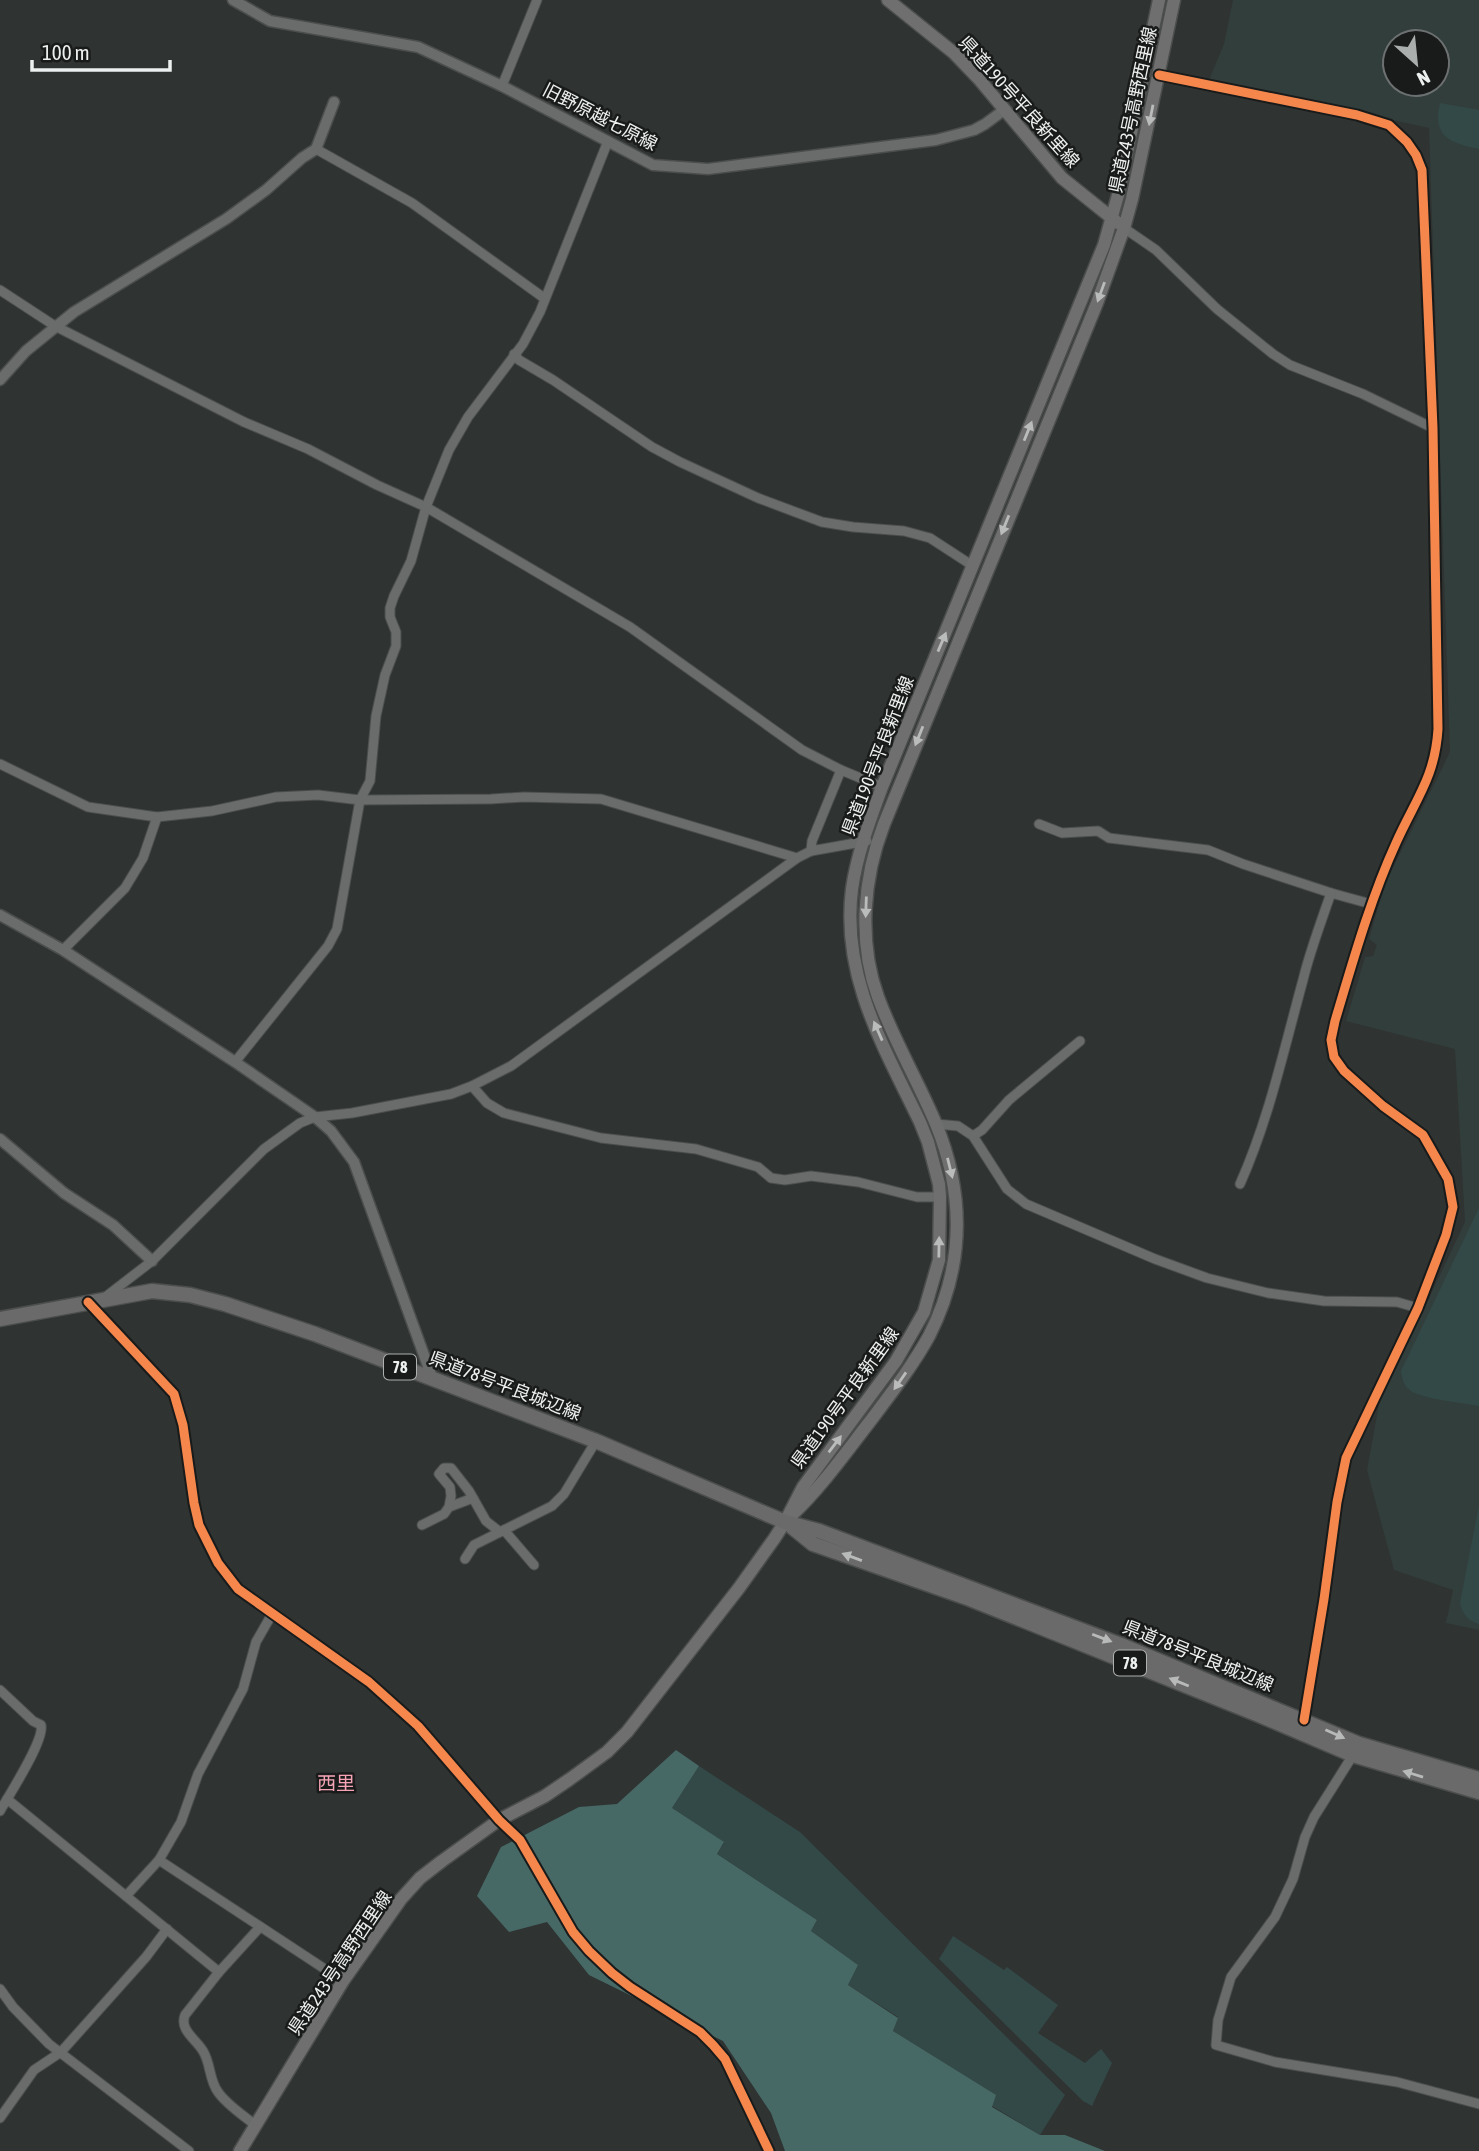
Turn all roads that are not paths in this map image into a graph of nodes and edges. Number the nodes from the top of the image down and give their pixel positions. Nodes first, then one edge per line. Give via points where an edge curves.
1 (233, 0) edge
2 (537, 0) edge
3 (888, 0) edge
4 (1159, 0) edge
5 (1174, 0) edge
6 (1159, 75) junction
7 (502, 86) junction
8 (334, 102) dead end
9 (1004, 110) junction
10 (608, 141) junction
11 (316, 149) junction
12 (1112, 219) junction
13 (1124, 228) junction
14 (0, 290) edge
15 (544, 298) junction
16 (55, 326) junction
17 (514, 354) junction
18 (0, 380) edge
19 (1433, 428) junction
20 (426, 507) junction
21 (973, 566) junction
22 (0, 764) edge
23 (841, 770) junction
24 (882, 786) junction
25 (360, 800) junction
26 (157, 817) junction
27 (1039, 824) dead end
28 (877, 840) junction
29 (863, 842) junction
30 (811, 851) junction
31 (797, 858) junction
32 (1331, 894) junction
33 (1371, 904) junction
34 (0, 915) edge
35 (63, 950) junction
36 (1080, 1041) dead end
37 (235, 1062) junction
38 (472, 1086) junction
39 (315, 1117) junction
40 (936, 1124) junction
41 (974, 1136) junction
42 (0, 1139) edge
43 (1240, 1184) dead end
44 (940, 1197) junction
45 (152, 1261) junction
46 (103, 1299) junction
47 (88, 1302) junction
48 (1418, 1308) junction
49 (0, 1319) edge
50 (433, 1380) junction
51 (596, 1441) junction
52 (473, 1498) junction
53 (449, 1507) junction
54 (785, 1522) junction
55 (422, 1525) dead end
56 (502, 1531) junction
57 (465, 1559) dead end
58 (534, 1566) dead end
59 (272, 1614) junction
60 (0, 1690) edge
61 (1304, 1720) junction
62 (1353, 1755) junction
63 (1479, 1779) edge
64 (1479, 1792) edge
65 (7, 1799) junction
66 (0, 1811) edge
67 (499, 1820) junction
68 (159, 1860) junction
69 (126, 1896) junction
70 (260, 1927) junction
71 (167, 1929) junction
72 (219, 1972) junction
73 (343, 1981) junction
74 (0, 1989) edge
75 (61, 2052) junction
76 (1479, 2104) edge
77 (0, 2118) edge
78 (254, 2125) junction
79 (189, 2151) edge
80 (240, 2151) edge
81 (769, 2151) edge

1 - 7 street, 旧野原越七原線 via 270,21 418,47
2 - 7 street
3 - 9 main road, 県道190号平良新里線 via 954,53
4 - 12 main road, 県道243号高野西里線
5 - 6 main road, 県道243号高野西里線
6 -> 13 main road, 県道243号高野西里線
6 - 19 street via 1357,115 1390,125 1408,142 1422,170
7 - 10 street, 旧野原越七原線
8 - 11 street
9 - 10 street, 旧野原越七原線 via 974,130 936,140 708,170 653,165
9 - 12 main road, 県道190号平良新里線 via 1062,178
10 - 15 street
11 - 15 street via 412,202
11 - 16 street via 226,219
12 - 13 main road
21 -> 12 main road, 県道190号平良新里線
13 - 19 street via 1156,250 1256,343 1290,365
13 -> 28 main road, 県道190号平良新里線
14 - 16 street
15 - 17 street
16 - 18 street
16 - 20 street
17 - 20 street via 458,432
17 - 21 street via 680,462 822,522 930,538
19 - 33 street via 1437,753
20 - 23 street via 630,627 802,750
20 - 25 street via 411,561 390,608 396,646 376,716 370,781
24 -> 21 main road, 県道190号平良新里線
22 - 26 street via 88,807
23 - 24 street
23 - 30 street
24 - 29 main road, 県道190号平良新里線
25 - 26 street via 318,794 276,797
25 - 31 street via 601,799
25 - 37 street via 337,929
26 - 35 street via 143,858 125,888
27 - 32 street via 1062,833 1098,831 1109,838 1208,850
28 - 29 street
28 -> 40 main road, 県道190号平良新里線 via 866,897 870,965 886,1016
29 - 30 street
44 -> 29 main road, 県道190号平良新里線 via 928,1142 857,977 850,926 852,890
30 - 31 street
31 - 38 street via 511,1066
32 - 33 street
32 - 43 street via 1272,1096
33 - 48 street via 1331,1040 1334,1057 1344,1071 1423,1135 1448,1179 1453,1207
34 - 35 street
35 - 37 street
36 - 41 street
37 - 39 street
38 - 39 street via 450,1094
38 - 44 street via 504,1113 601,1138 696,1149 758,1167 771,1178 811,1176 917,1197
39 - 45 street via 264,1149
39 - 50 street via 354,1162
40 - 41 street via 958,1126
40 -> 54 main road, 県道190号平良新里線 via 958,1209 957,1242 941,1309 888,1398 816,1492
41 - 48 street via 1007,1189 1027,1204 1155,1259 1268,1293 1324,1301 1397,1302
42 - 45 street via 64,1193 113,1224
54 -> 44 main road, 県道190号平良新里線 via 803,1487 896,1361 924,1312 939,1261
45 - 46 street
46 - 47 main road, 県道78号平良城辺線 / 78
46 - 50 main road, 県道78号平良城辺線 / 78 via 152,1291 190,1295 302,1330
47 - 49 main road, 県道78号平良城辺線 / 78
47 - 59 street via 174,1394 199,1525 238,1590
48 - 61 street via 1346,1458
50 - 51 main road, 県道78号平良城辺線 / 78
51 - 54 main road, 県道78号平良城辺線 / 78
51 - 56 street via 552,1506
52 - 53 street
52 - 53 street via 452,1468 443,1468 439,1474 450,1487
52 - 56 street via 486,1521
53 - 55 street
54 -> 61 main road, 県道78号平良城辺線 / 78 via 1121,1645
62 -> 54 main road, 県道78号平良城辺線 / 78 via 982,1604 813,1544
54 - 67 main road, 県道243号高野西里線 via 627,1732 570,1779
56 - 57 street via 474,1545
56 - 58 street
59 - 67 street via 388,1698
59 - 68 street via 256,1642 243,1689
60 - 65 street via 41,1725 43,1732
61 -> 63 main road, 県道78号平良城辺線 / 78 via 1359,1744
64 -> 62 main road, 県道78号平良城辺線 / 78
62 - 76 street via 1314,1817 1275,1917 1231,1977 1216,2045 1275,2062 1397,2082
65 - 66 street
65 - 69 street
67 - 73 main road, 県道243号高野西里線 via 420,1878
67 - 81 street via 520,1840 573,1932 589,1951 630,1987 700,2032 725,2059
68 - 69 street
68 - 70 street
69 - 71 street
70 - 72 street
70 - 73 street
71 - 72 street
71 - 75 street
72 - 78 street via 185,2015 183,2027 204,2052 219,2094
73 - 78 main road, 県道243号高野西里線
74 - 75 street
75 - 77 street via 34,2070
75 - 79 street
78 - 80 main road, 県道243号高野西里線

